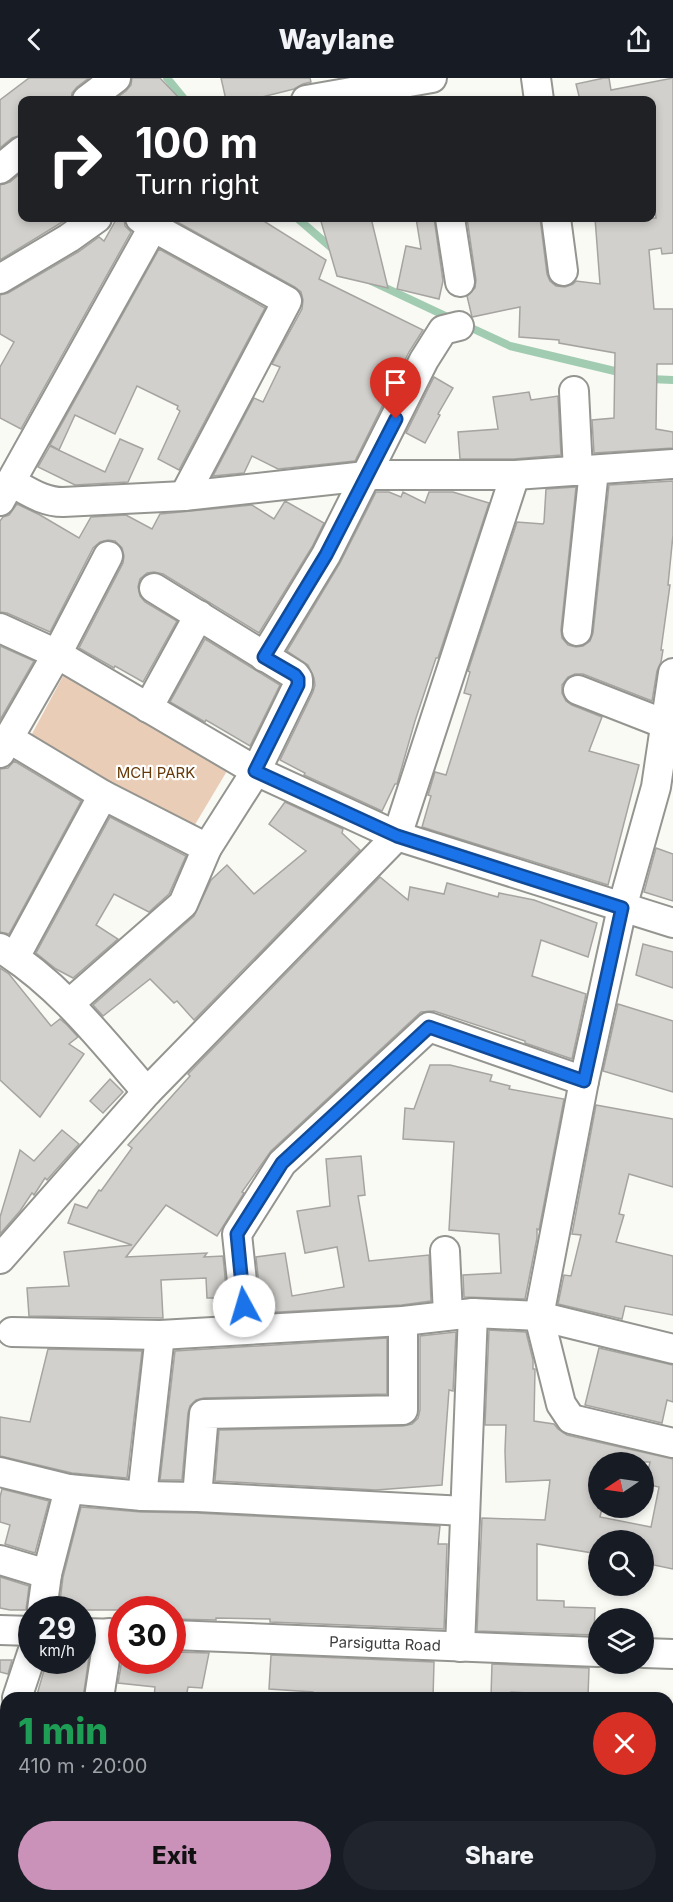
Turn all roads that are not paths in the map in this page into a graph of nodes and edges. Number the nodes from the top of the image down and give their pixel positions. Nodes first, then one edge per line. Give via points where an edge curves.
1 (116, 78) edge
2 (431, 78) edge
3 (536, 78) edge
4 (314, 92) edge
5 (92, 96) edge
6 (433, 96) edge
7 (538, 96) edge
8 (18, 154) edge
9 (0, 169) edge
10 (91, 222) edge
11 (147, 222) edge
12 (451, 222) edge
13 (557, 222) edge
14 (563, 271) dead end
15 (0, 279) edge
16 (460, 282) dead end
17 (459, 326) dead end
18 (574, 391) dead end
19 (673, 465) edge
20 (586, 470) junction
21 (515, 475) junction
22 (367, 476) junction
23 (5, 492) edge
24 (184, 496) junction
25 (108, 556) dead end
26 (154, 588) dead end
27 (199, 615) junction
28 (0, 628) edge
29 (577, 631) dead end
30 (57, 654) junction
31 (264, 657) junction
32 (673, 673) edge
33 (578, 690) dead end
34 (148, 708) junction
35 (665, 724) junction
36 (4, 746) edge
37 (255, 771) junction
38 (664, 788) edge
39 (103, 795) junction
40 (397, 836) junction
41 (207, 848) junction
42 (622, 908) junction
43 (673, 923) edge
44 (8, 952) edge
45 (70, 1003) junction
46 (584, 1081) junction
47 (147, 1092) junction
48 (445, 1251) dead end
49 (0, 1259) edge
50 (460, 1314) junction
51 (539, 1316) junction
52 (403, 1321) junction
53 (247, 1329) junction
54 (12, 1332) dead end
55 (160, 1335) junction
56 (673, 1349) edge
57 (673, 1443) edge
58 (0, 1472) edge
59 (69, 1489) junction
60 (142, 1496) junction
61 (197, 1497) junction
62 (465, 1511) junction
63 (0, 1560) edge
64 (47, 1574) junction
65 (44, 1596) edge
66 (0, 1630) edge
67 (18, 1631) edge
68 (104, 1633) edge
69 (186, 1636) edge
70 (460, 1647) junction
71 (588, 1652) edge
72 (654, 1653) edge
73 (673, 1654) edge
74 (25, 1674) edge
75 (19, 1692) edge
76 (99, 1692) edge

1 - 5 street
2 - 4 street
2 - 6 street
3 - 7 street
8 - 9 street
10 - 15 street
11 - 23 street
11 - 24 street via 287,301
12 - 16 street
13 - 14 street
17 - 22 street via 443,330 424,360
18 - 20 street
19 - 20 street
20 - 21 street
20 - 29 street
21 - 22 street
21 - 40 street
22 - 24 street
22 - 31 street via 326,555
23 - 24 street via 51,502
25 - 30 street
26 - 27 street
27 - 31 street
27 - 34 street
28 - 30 street
30 - 34 street
30 - 36 street
31 - 37 street via 295,675 298,685
32 - 35 street
33 - 35 street
34 - 37 street
35 - 38 street
36 - 39 street
37 - 40 street
37 - 41 street
38 - 42 street
39 - 41 street
39 - 44 street
40 - 42 street
40 - 47 street
41 - 45 street via 183,904
42 - 43 street
42 - 46 street
44 - 45 street
45 - 47 street
46 - 51 street
46 - 53 street via 429,1027 282,1163 237,1234
47 - 49 street
48 - 50 street
50 - 51 street
50 - 52 street
50 - 62 street
51 - 56 street
51 - 57 street via 561,1404 571,1419
52 - 53 street
52 - 61 street via 403,1410 204,1414
53 - 55 street
54 - 55 street
55 - 60 street
58 - 59 street
59 - 60 street
59 - 64 street
60 - 61 street
61 - 62 street
62 - 70 street
63 - 64 street
64 - 65 street
66 - 67 street
68 - 76 street
69 - 70 street, Parsigutta Road
70 - 71 street, Parsigutta Road
72 - 73 street
74 - 75 street

